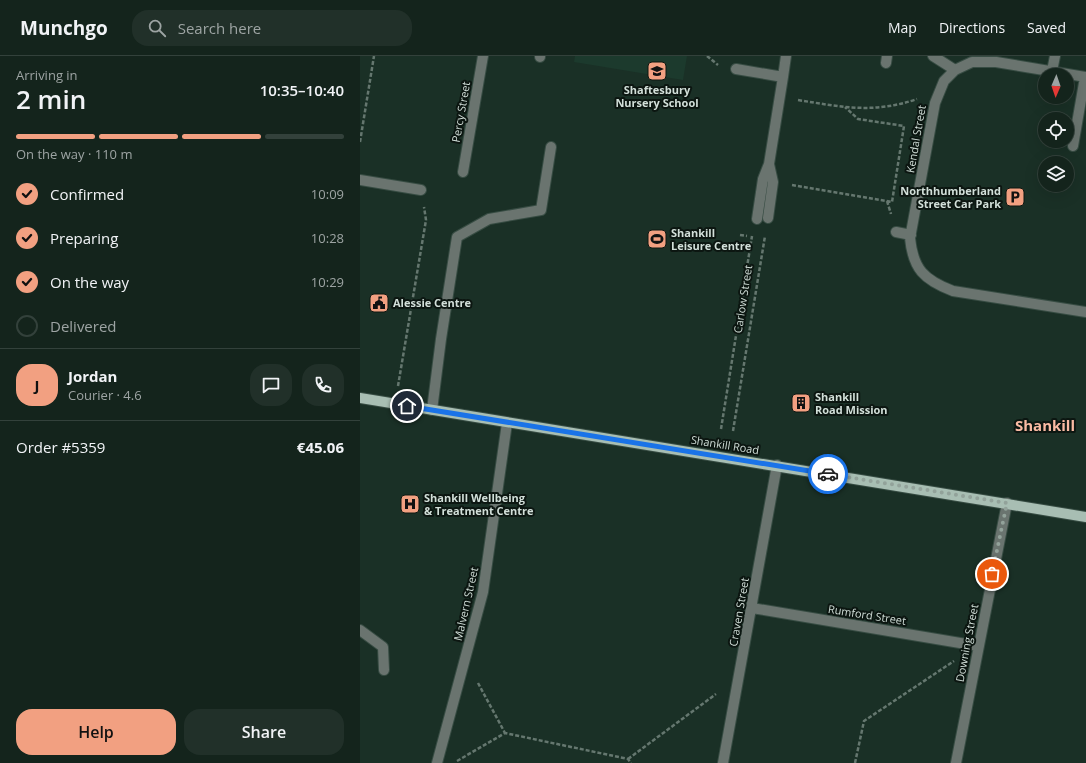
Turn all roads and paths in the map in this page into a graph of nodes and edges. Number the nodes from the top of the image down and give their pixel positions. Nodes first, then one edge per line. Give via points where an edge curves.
1 (374, 56) edge
2 (483, 56) edge
3 (786, 56) edge
4 (934, 56) edge
5 (1055, 56) edge
6 (1053, 68) edge
7 (736, 69) dead end
8 (1038, 69) edge
9 (955, 70) junction
10 (1074, 75) edge
11 (783, 77) junction
12 (1085, 77) edge
13 (940, 91) junction
14 (780, 97) junction
15 (845, 107) junction
16 (1074, 140) edge
17 (360, 142) edge
18 (551, 147) dead end
19 (769, 164) junction
20 (463, 172) dead end
21 (360, 180) edge
22 (773, 182) junction
23 (422, 190) joint
24 (768, 218) joint
25 (757, 219) joint
26 (896, 232) dead end
27 (911, 235) junction
28 (1086, 312) edge
29 (360, 398) edge
30 (395, 404) junction
31 (432, 410) junction
32 (507, 423) junction
33 (721, 429) dead end
34 (733, 431) dead end
35 (777, 465) junction
36 (1007, 503) junction
37 (1084, 515) edge
38 (752, 608) junction
39 (360, 630) edge
40 (978, 646) junction
41 (464, 662) junction
42 (384, 670) dead end
43 (736, 695) junction
44 (505, 733) junction
45 (628, 759) junction
46 (437, 763) edge
47 (451, 763) edge
48 (631, 763) edge
49 (723, 763) edge
50 (855, 763) edge
51 (956, 763) edge

1 - 17 path
2 - 20 street, Percy Street
3 - 11 street
4 - 9 street
5 - 6 street
7 - 11 street
8 - 9 street, Kendal Street via 996,62 972,62
9 - 13 street, Kendal Street via 944,81
10 - 12 street, Kendal Street
11 - 14 street
12 - 16 street
13 - 15 path via 902,104 867,110
13 - 27 street, Kendal Street via 935,103
14 - 15 path
14 - 19 street
15 - 22 path via 858,119 904,126 892,202
18 - 31 street via 541,210 489,218 457,237
19 - 22 street
19 - 25 street via 762,179
21 - 23 street
22 - 24 street
23 - 30 path via 426,220
24 - 34 path, Carlow Street
25 - 33 path
26 - 27 street
27 - 28 street, Kendal Street via 912,256 922,274 936,285 953,291
29 - 30 main road, Shankill Road
30 - 31 main road, Shankill Road
31 - 32 main road, Shankill Road
32 - 35 main road, Shankill Road
32 - 41 street, Malvern Street via 483,592
35 - 36 main road, Shankill Road
35 - 38 street, Craven Street
36 - 37 main road, Shankill Road
36 - 40 street, Downing Street
38 - 40 street, Rumford Street
38 - 43 street, Craven Street
39 - 42 street via 383,647
40 - 50 path via 864,721
40 - 51 street, Downing Street
41 - 44 path via 474,675
41 - 46 street, Malvern Street
43 - 45 path via 715,694
43 - 49 street, Craven Street
44 - 45 path
44 - 47 path
45 - 48 path

